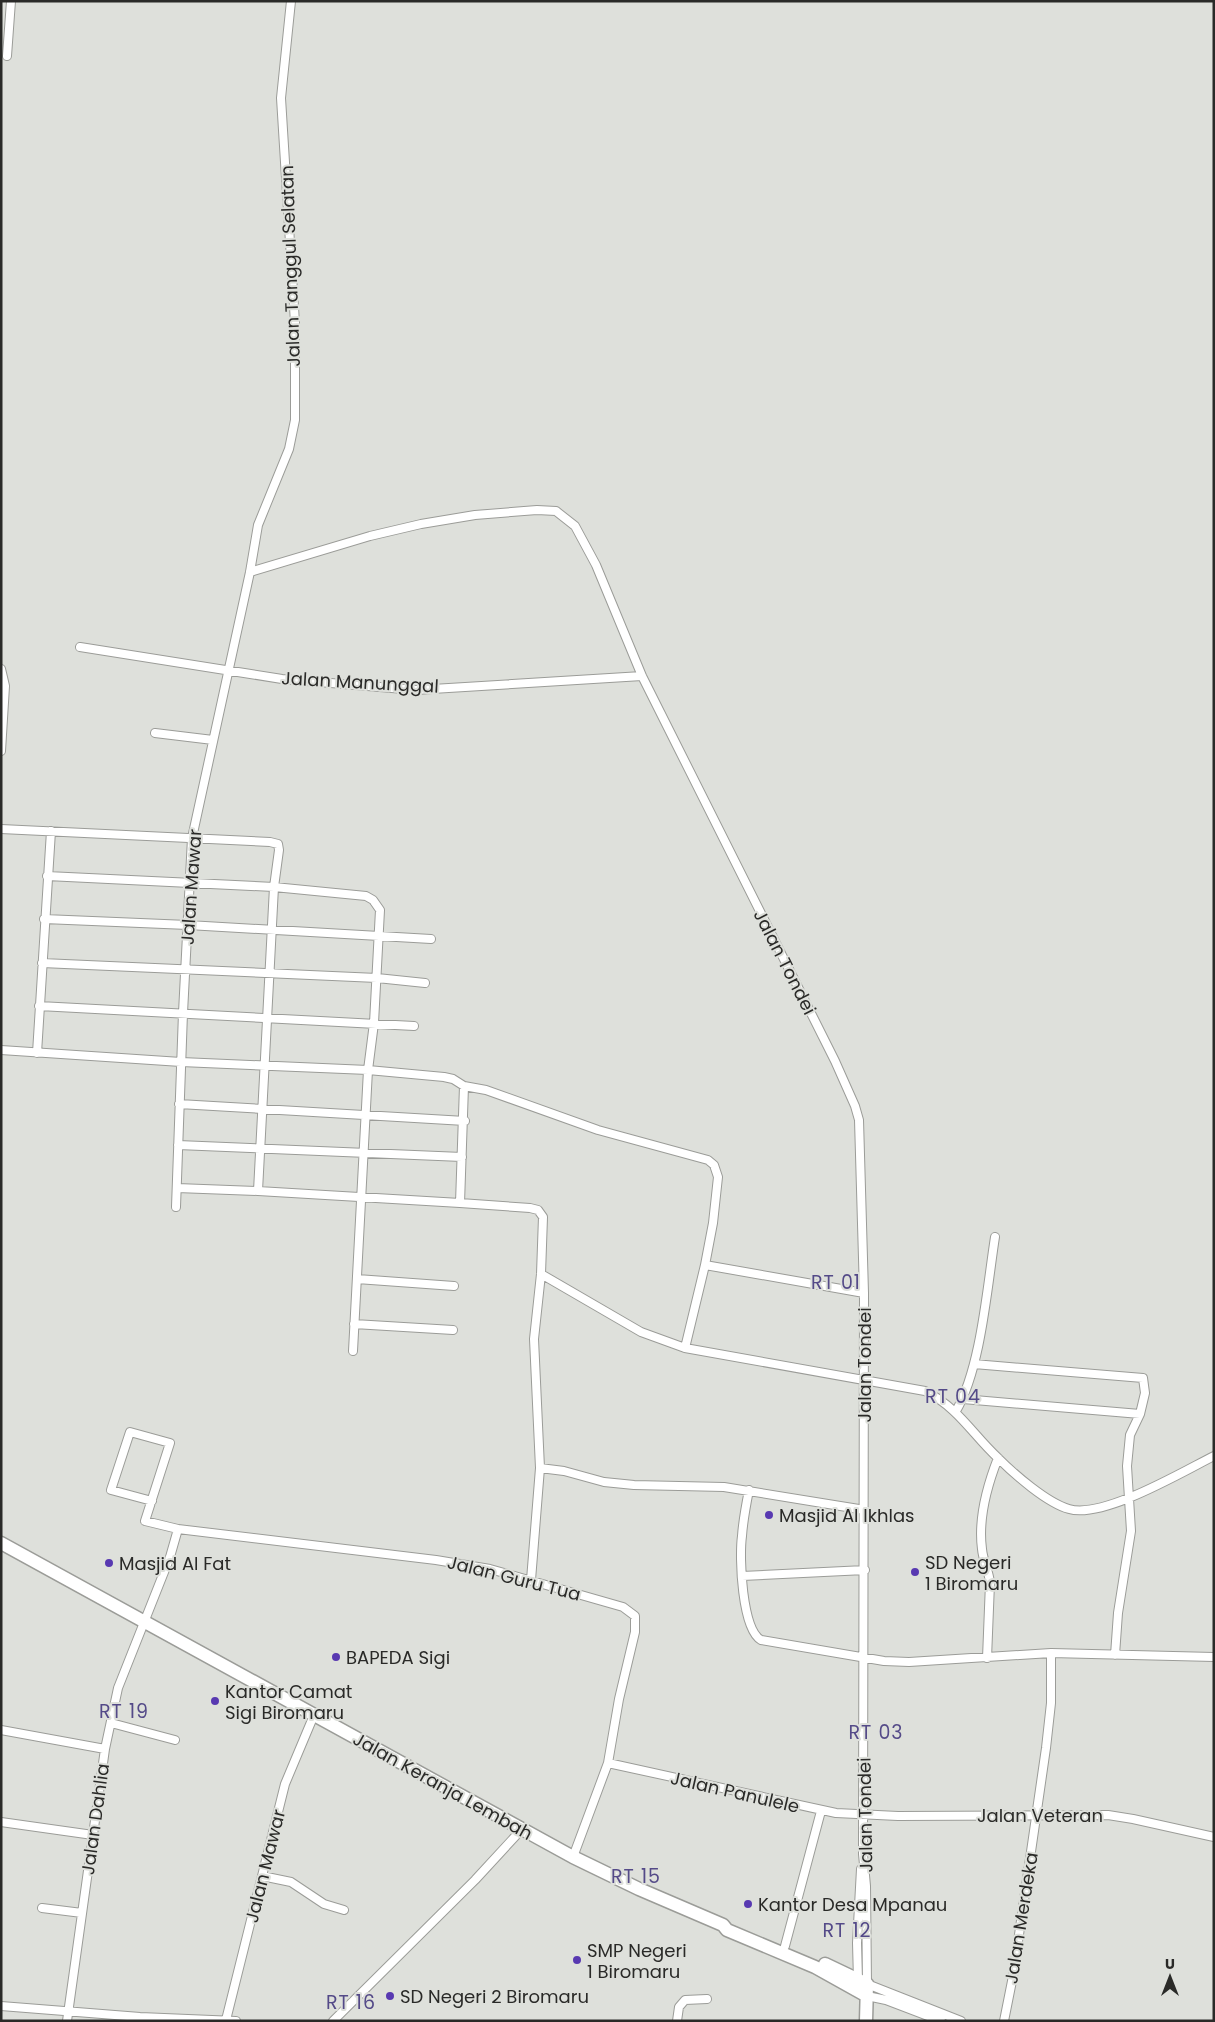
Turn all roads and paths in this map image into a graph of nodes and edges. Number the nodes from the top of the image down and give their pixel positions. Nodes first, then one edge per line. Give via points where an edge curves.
1 (12, 1) edge
2 (291, 1) edge
3 (7, 56) dead end
4 (250, 572) junction
5 (80, 646) dead end
6 (1, 669) edge
7 (228, 669) junction
8 (642, 676) junction
9 (155, 733) dead end
10 (213, 740) junction
11 (1, 751) edge
12 (1, 829) edge
13 (51, 831) junction
14 (192, 838) junction
15 (47, 876) junction
16 (190, 883) junction
17 (274, 887) junction
18 (44, 919) junction
19 (188, 924) junction
20 (273, 930) junction
21 (380, 936) junction
22 (431, 938) dead end
23 (42, 963) junction
24 (186, 969) junction
25 (270, 973) junction
26 (377, 978) junction
27 (425, 983) dead end
28 (39, 1006) junction
29 (183, 1013) junction
30 (267, 1018) junction
31 (374, 1023) junction
32 (414, 1026) dead end
33 (1, 1050) edge
34 (37, 1053) junction
35 (181, 1062) junction
36 (265, 1066) junction
37 (368, 1070) junction
38 (464, 1086) junction
39 (179, 1104) junction
40 (263, 1107) junction
41 (367, 1115) junction
42 (464, 1121) junction
43 (178, 1145) junction
44 (259, 1147) junction
45 (364, 1153) junction
46 (462, 1157) junction
47 (177, 1188) junction
48 (258, 1191) junction
49 (361, 1197) junction
50 (460, 1203) junction
51 (176, 1207) dead end
52 (995, 1237) dead end
53 (705, 1265) junction
54 (541, 1274) junction
55 (357, 1279) junction
56 (454, 1286) dead end
57 (864, 1293) junction
58 (354, 1324) junction
59 (453, 1330) dead end
60 (685, 1348) junction
61 (353, 1351) dead end
62 (974, 1364) junction
63 (863, 1380) junction
64 (963, 1399) junction
65 (956, 1411) junction
66 (1140, 1414) junction
67 (1214, 1456) edge
68 (998, 1458) junction
69 (540, 1468) junction
70 (749, 1490) junction
71 (1127, 1497) junction
72 (152, 1501) junction
73 (864, 1510) junction
74 (178, 1530) junction
75 (1, 1543) edge
76 (865, 1570) junction
77 (742, 1576) junction
78 (531, 1580) junction
79 (145, 1622) junction
80 (1051, 1653) junction
81 (1115, 1654) junction
82 (1214, 1656) edge
83 (864, 1658) junction
84 (987, 1658) junction
85 (314, 1715) junction
86 (112, 1723) junction
87 (1, 1730) edge
88 (176, 1740) dead end
89 (105, 1749) junction
90 (608, 1763) junction
91 (821, 1811) junction
92 (863, 1815) junction
93 (1036, 1815) junction
94 (1, 1822) edge
95 (522, 1829) junction
96 (93, 1836) junction
97 (1214, 1837) edge
98 (573, 1857) junction
99 (262, 1876) junction
100 (42, 1908) dead end
101 (344, 1910) dead end
102 (82, 1913) junction
103 (723, 1925) junction
104 (785, 1946) junction
105 (863, 1988) junction
106 (707, 1999) dead end
107 (1, 2006) edge
108 (69, 2010) junction
109 (226, 2020) edge
110 (67, 2021) edge
111 (236, 2021) edge
112 (333, 2021) edge
113 (677, 2021) edge
114 (859, 2021) edge
115 (866, 2021) edge
116 (941, 2021) edge
117 (961, 2021) edge
118 (1004, 2021) edge

1 - 3 street
2 - 4 street, Jalan Tanggul Selatan via 281,98 295,323 295,420 289,449 258,525
4 - 7 street, Jalan Mawar
4 - 8 street, Jalan Tondei via 421,524 506,512 556,511 575,526 596,565
5 - 7 street, Jalan Manunggal
6 - 11 street via 5,686
7 - 8 street, Jalan Manunggal via 282,679 416,690
7 - 10 street, Jalan Mawar
8 - 57 street, Jalan Tondei via 858,1111
9 - 10 street
10 - 14 street, Jalan Mawar
12 - 13 street
13 - 14 street
13 - 15 street
14 - 16 street, Jalan Mawar
14 - 17 street via 278,844 280,850
15 - 16 street
15 - 18 street
16 - 17 street
16 - 19 street, Jalan Mawar
17 - 20 street
17 - 21 street via 366,896 380,910
18 - 19 street
18 - 23 street
19 - 20 street
19 - 24 street, Jalan Mawar
20 - 21 street
20 - 25 street
21 - 22 street
21 - 26 street
23 - 24 street
23 - 28 street
24 - 25 street
24 - 29 street, Jalan Mawar
25 - 26 street
25 - 30 street
26 - 27 street
26 - 31 street
28 - 29 street
28 - 34 street
29 - 30 street
29 - 35 street, Jalan Mawar
30 - 31 street
30 - 36 street
31 - 32 street
31 - 37 street
33 - 34 street
34 - 35 street
35 - 36 street
35 - 39 street, Jalan Mawar
36 - 37 street
36 - 40 street
37 - 38 street via 453,1079
37 - 41 street
38 - 42 street
38 - 53 street via 486,1090 598,1130 708,1160 714,1165 718,1177
39 - 40 street
39 - 43 street, Jalan Mawar
40 - 41 street
40 - 44 street
41 - 42 street
41 - 45 street
42 - 46 street
43 - 44 street
43 - 47 street, Jalan Mawar
44 - 45 street
44 - 48 street
45 - 46 street
45 - 49 street
46 - 50 street
47 - 48 street
47 - 51 street, Jalan Mawar
48 - 49 street
49 - 50 street
49 - 55 street
50 - 54 street via 538,1210 543,1217
52 - 62 street
53 - 57 street
53 - 60 street
54 - 60 street via 641,1332
54 - 69 street via 534,1339
55 - 56 street
55 - 58 street
57 - 63 street, Jalan Tondei
58 - 59 street
58 - 61 street
60 - 63 street
62 - 64 street
62 - 66 street via 1142,1378 1145,1393
63 - 65 street via 925,1391
63 - 73 street, Jalan Tondei
64 - 65 street
64 - 66 street
65 - 68 street
66 - 71 street via 1130,1435
67 - 71 street
68 - 71 street via 1049,1499 1070,1510 1102,1508
68 - 84 street via 984,1504 981,1538 990,1573
69 - 70 street via 624,1484
69 - 78 street
70 - 73 street
70 - 77 street via 741,1538
71 - 81 street via 1130,1531
72 - 72 street via 170,1443 130,1432 111,1490
72 - 74 street, Jalan Guru Tua via 145,1521
73 - 76 street, Jalan Tondei
74 - 78 street, Jalan Guru Tua via 436,1560
74 - 79 street
75 - 79 main road, Jalan Keranja Lembah
76 - 77 street
76 - 83 street, Jalan Tondei
77 - 83 street via 756,1637 788,1646
78 - 90 street, Jalan Guru Tua via 623,1607 634,1616 635,1632
79 - 85 main road, Jalan Keranja Lembah
79 - 86 street, Jalan Dahlia via 121,1679
80 - 81 street
80 - 84 street
80 - 93 street, Jalan Merdeka via 1051,1703
81 - 82 street
83 - 84 street via 909,1662
83 - 92 street, Jalan Tondei
85 - 95 main road, Jalan Keranja Lembah
85 - 99 street, Jalan Mawar via 285,1784
86 - 88 street
86 - 89 street, Jalan Dahlia
87 - 89 street
89 - 96 street, Jalan Dahlia
90 - 91 street, Jalan Panulele
90 - 98 street, Jalan Guru Tua
91 - 92 street, Jalan Panulele
91 - 104 street
92 - 93 street, Jalan Veteran
92 - 105 street, Jalan Tondei via 866,1886
93 - 97 street, Jalan Veteran via 1121,1817
93 - 118 street, Jalan Merdeka
94 - 96 street
95 - 98 main road, Jalan Keranja Lembah
95 - 112 street
96 - 102 street, Jalan Dahlia
98 - 103 main road, Jalan Keranja Lembah
99 - 101 street via 291,1882 324,1904
99 - 109 street, Jalan Mawar
100 - 102 street
102 - 108 street, Jalan Dahlia
103 - 104 main road via 729,1924
103 - 105 main road, Jalan Keranja Lembah via 727,1930
104 - 105 main road
105 - 114 main road
105 - 115 main road
105 - 116 street
105 - 117 street
106 - 113 street via 685,2000 679,2007
107 - 108 street
108 - 109 street
108 - 110 street, Jalan Dahlia
109 - 111 street

